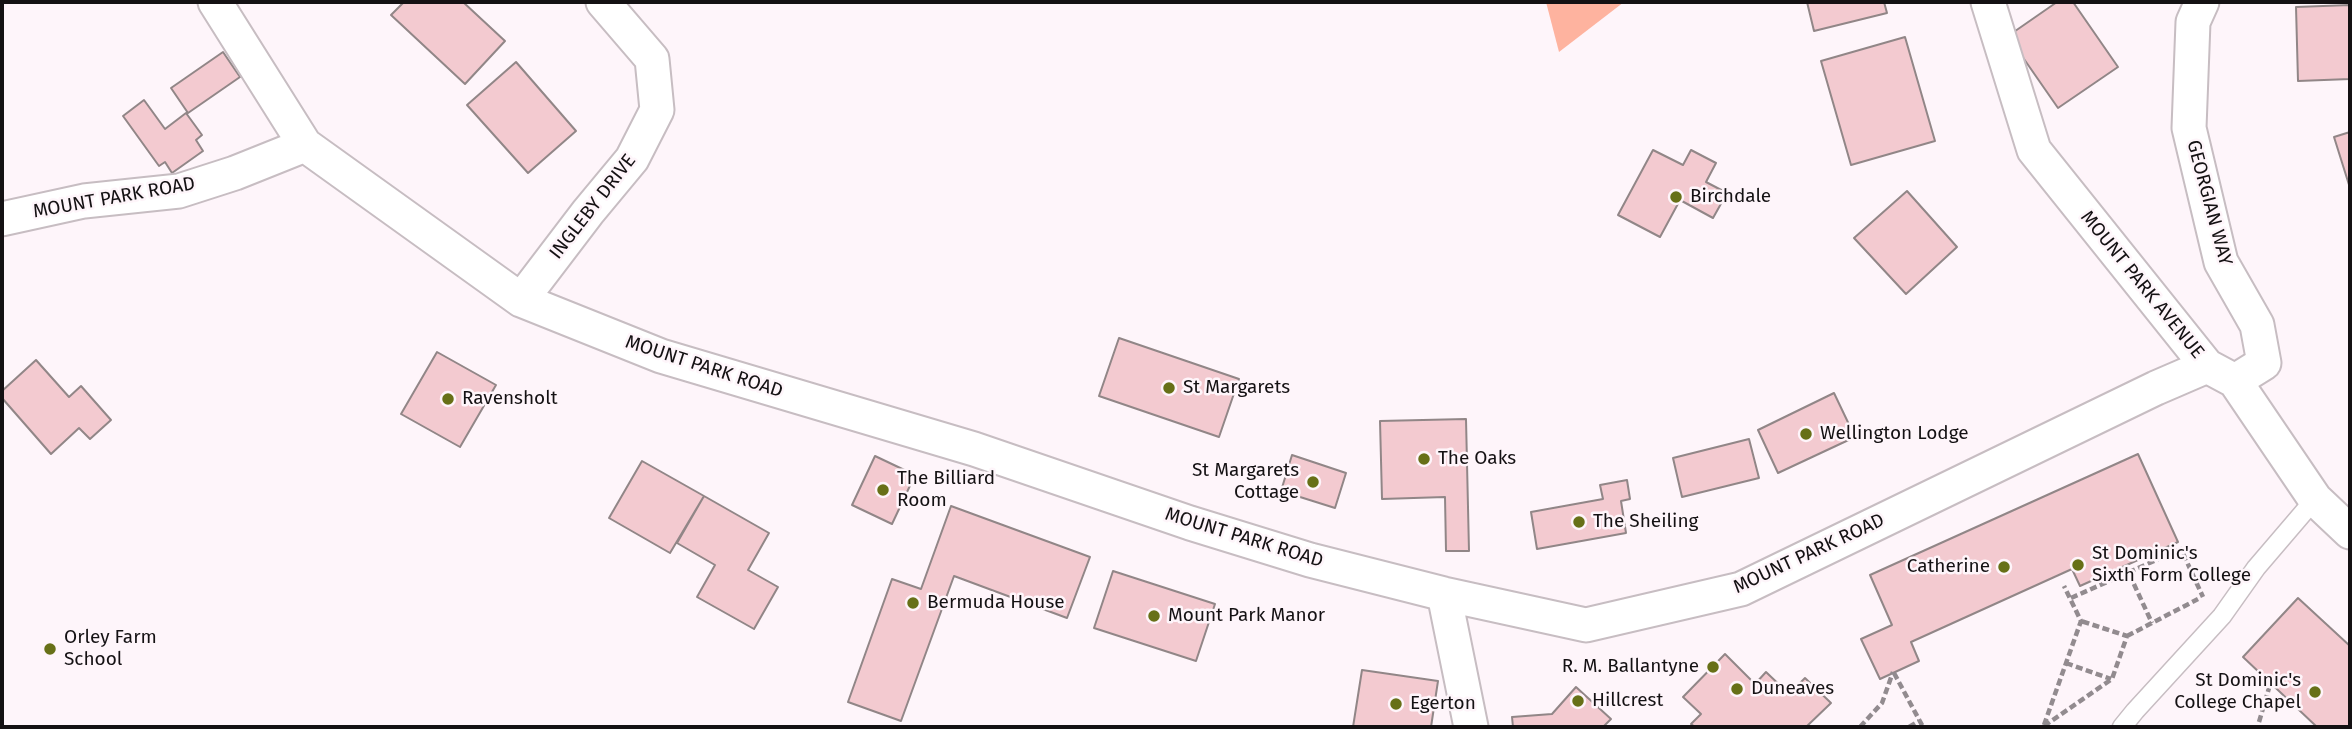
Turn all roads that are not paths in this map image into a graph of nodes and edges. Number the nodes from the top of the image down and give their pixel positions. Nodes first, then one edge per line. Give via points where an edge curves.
1 (215, 2) edge
2 (603, 2) edge
3 (1988, 2) edge
4 (2202, 2) edge
5 (304, 145) junction
6 (2, 219) edge
7 (521, 300) junction
8 (2221, 373) junction
9 (2315, 499) junction
10 (2350, 533) edge
11 (1444, 594) junction
12 (1471, 727) edge
13 (2122, 727) edge

1 - 5 street, MOUNT PARK ROAD
2 - 7 street, INGLEBY DRIVE via 652,59 657,110 632,159
3 - 8 street, MOUNT PARK AVENUE via 2034,149
4 - 8 street, GEORGIAN WAY via 2193,22 2189,128 2221,262 2258,325 2264,363
5 - 6 street, MOUNT PARK ROAD via 179,191 84,201
5 - 7 street, MOUNT PARK ROAD
7 - 11 street, MOUNT PARK ROAD via 661,356 974,449 1284,552
8 - 9 street, MOUNT PARK AVENUE
8 - 11 street, MOUNT PARK ROAD via 2156,388 1741,589 1586,625
9 - 10 street, MOUNT PARK AVENUE
9 - 13 lane via 2222,616
11 - 12 street

